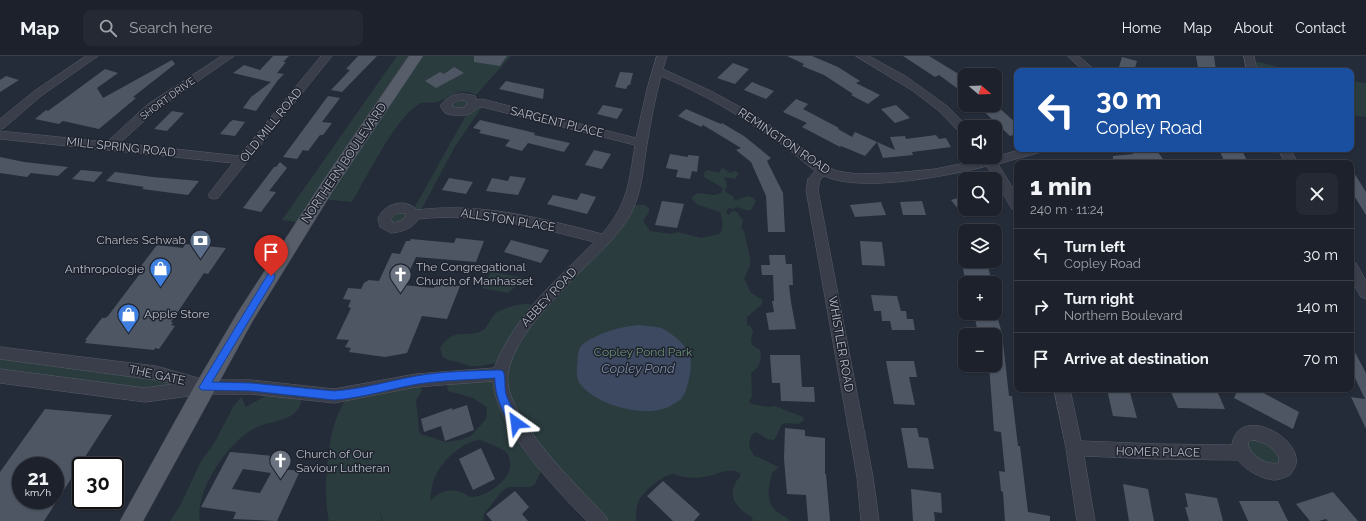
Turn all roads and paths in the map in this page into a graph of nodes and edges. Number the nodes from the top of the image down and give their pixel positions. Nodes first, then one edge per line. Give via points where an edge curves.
1 (93, 56) edge
2 (229, 56) edge
3 (327, 56) edge
4 (416, 56) edge
5 (662, 56) edge
6 (861, 56) edge
7 (1073, 56) edge
8 (1249, 56) edge
9 (1087, 68) edge
10 (1251, 68) edge
11 (657, 70) junction
12 (473, 104) dead end
13 (958, 124) edge
14 (0, 125) edge
15 (0, 135) edge
16 (641, 143) junction
17 (110, 146) junction
18 (1023, 152) edge
19 (1002, 156) edge
20 (242, 160) junction
21 (970, 164) edge
22 (992, 164) edge
23 (822, 170) junction
24 (214, 195) dead end
25 (1014, 201) edge
26 (412, 216) dead end
27 (603, 239) junction
28 (1354, 271) edge
29 (1366, 293) edge
30 (0, 352) edge
31 (500, 374) junction
32 (0, 376) edge
33 (204, 387) junction
34 (1063, 392) edge
35 (1074, 448) junction
36 (1242, 452) dead end
37 (132, 521) edge
38 (599, 521) edge
39 (870, 521) edge
40 (1086, 521) edge

1 - 14 street via 37,94
2 - 17 street, SHORT DRIVE via 154,106
3 - 20 street, OLD MILL ROAD
4 - 33 main road, NORTHERN BOULEVARD via 304,223
5 - 11 street, ABBEY ROAD
6 - 13 street via 932,100
7 - 9 street
8 - 10 street
11 - 16 street, ABBEY ROAD
11 - 23 street, REMINGTON ROAD via 733,107 781,138
12 - 16 street, SARGENT PLACE via 482,103
15 - 17 street, MILL SPRING ROAD
16 - 27 street, ABBEY ROAD via 630,199 620,221
17 - 20 street, MILL SPRING ROAD
18 - 19 street, REMINGTON ROAD
20 - 24 street, OLD MILL ROAD
21 - 23 street, REMINGTON ROAD via 932,174 890,178 846,178
22 - 25 street
23 - 39 street, WHISTLER ROAD via 814,179 812,190 865,477
26 - 27 street, ALLSTON PLACE via 441,211 495,216
27 - 31 street, ABBEY ROAD via 523,324 512,343
28 - 29 street
30 - 33 street, THE GATE via 156,373
31 - 33 street via 424,379 334,396 251,387
31 - 38 street, ABBEY ROAD via 501,394 508,411 564,484
32 - 33 street, THE GATE via 145,395
33 - 37 main road, NORTHERN BOULEVARD
34 - 35 street
35 - 36 street, HOMER PLACE via 1156,453
35 - 40 street

